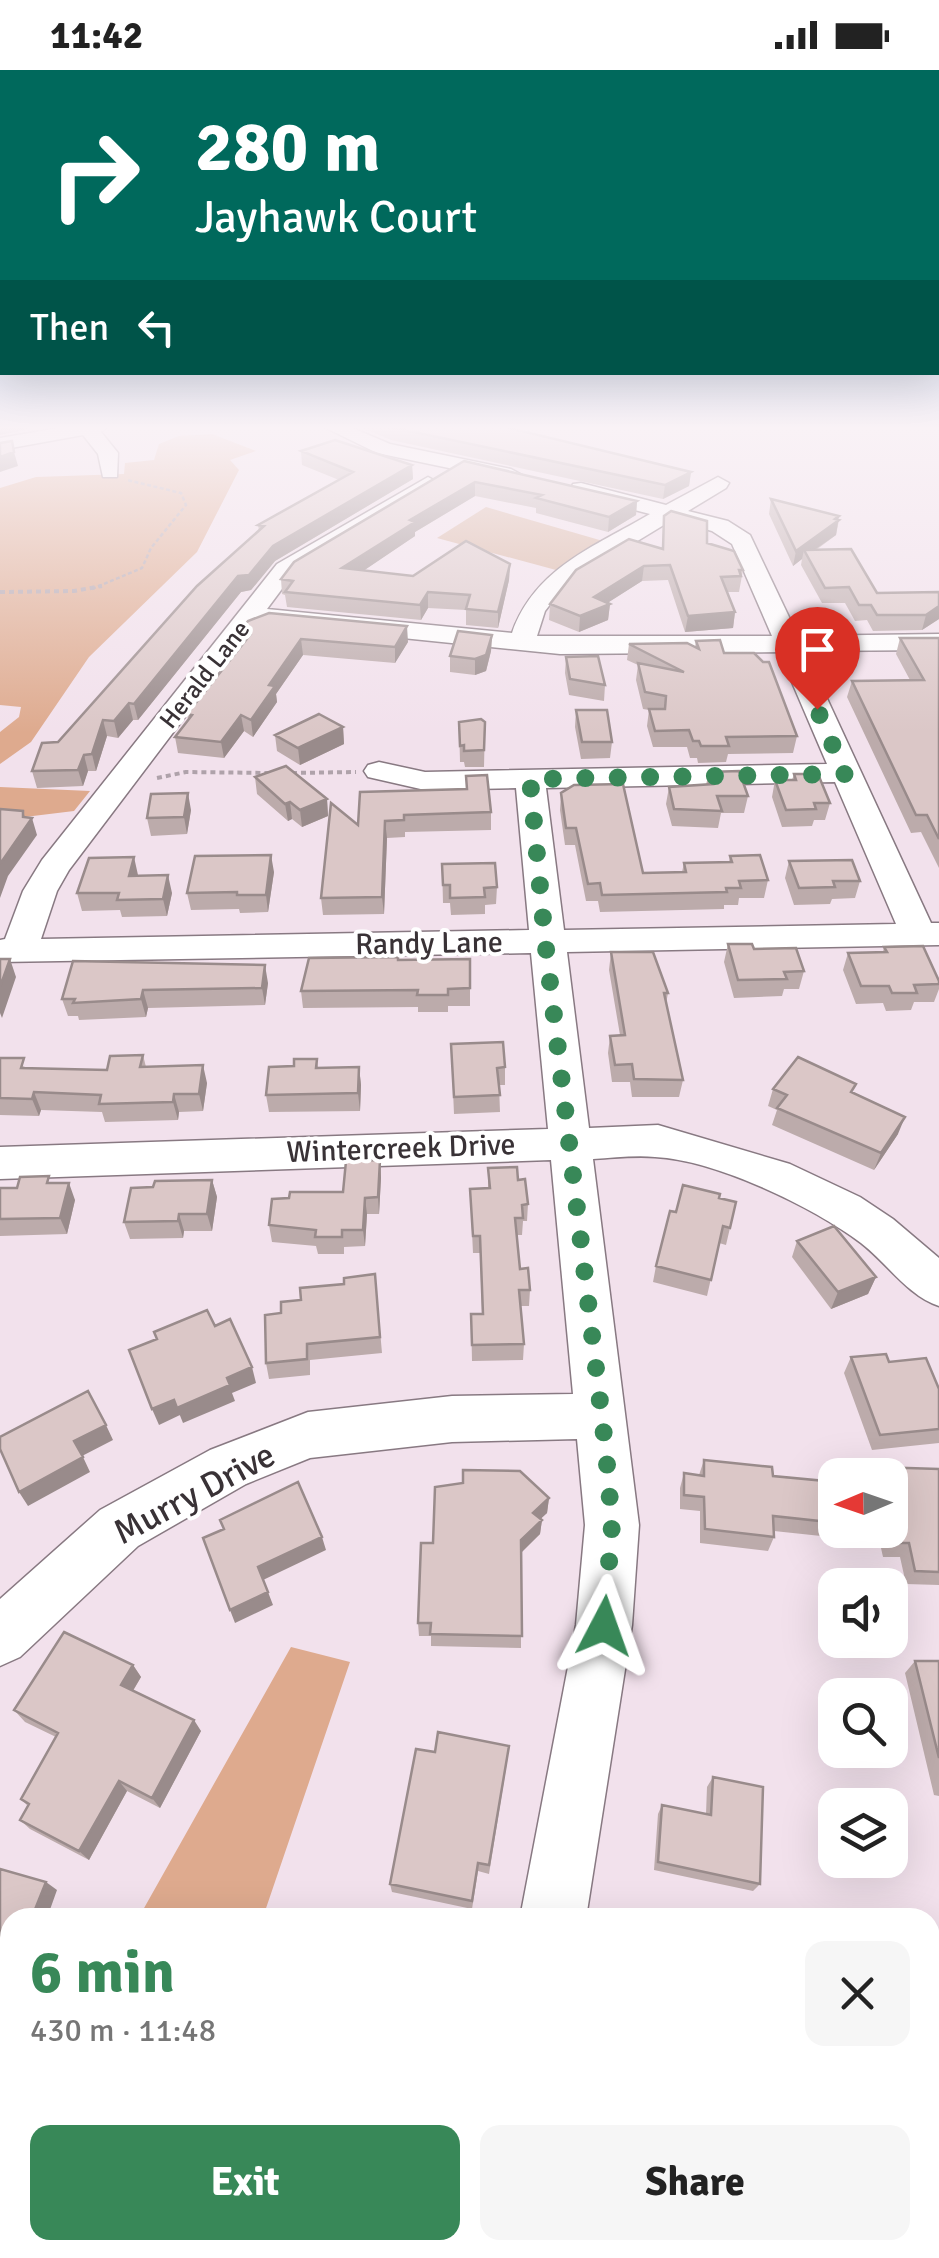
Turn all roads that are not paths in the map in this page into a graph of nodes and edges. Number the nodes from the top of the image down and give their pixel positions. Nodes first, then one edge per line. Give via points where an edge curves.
1 (349, 529) edge
2 (641, 529) edge
3 (725, 529) edge
4 (251, 614) junction
5 (939, 642) edge
6 (522, 643) junction
7 (789, 644) junction
8 (379, 771) road end
9 (845, 774) junction
10 (530, 779) junction
11 (928, 934) edge
12 (545, 940) junction
13 (10, 951) edge
14 (570, 1142) junction
15 (0, 1163) edge
16 (923, 1242) edge
17 (939, 1287) edge
18 (602, 1416) junction
19 (0, 1637) edge
20 (555, 1908) edge

1 - 4 street, Herald Lane via 296,560
2 - 6 street via 556,580 533,610
3 - 7 street via 742,540
4 - 6 street
4 - 13 street, Herald Lane via 40,891
5 - 7 street
6 - 7 street
7 - 9 street
8 - 10 street via 425,781
9 - 10 street
9 - 11 street
10 - 12 street
11 - 12 street, Randy Lane
12 - 13 street, Randy Lane
12 - 14 street
14 - 15 street, Wintercreek Drive
14 - 16 street, Wintercreek Drive via 658,1141 741,1162
14 - 18 street
16 - 17 street, Wintercreek Drive
18 - 19 street, Murry Drive via 452,1419 308,1434 228,1466 119,1528
18 - 20 street via 612,1525 604,1626

